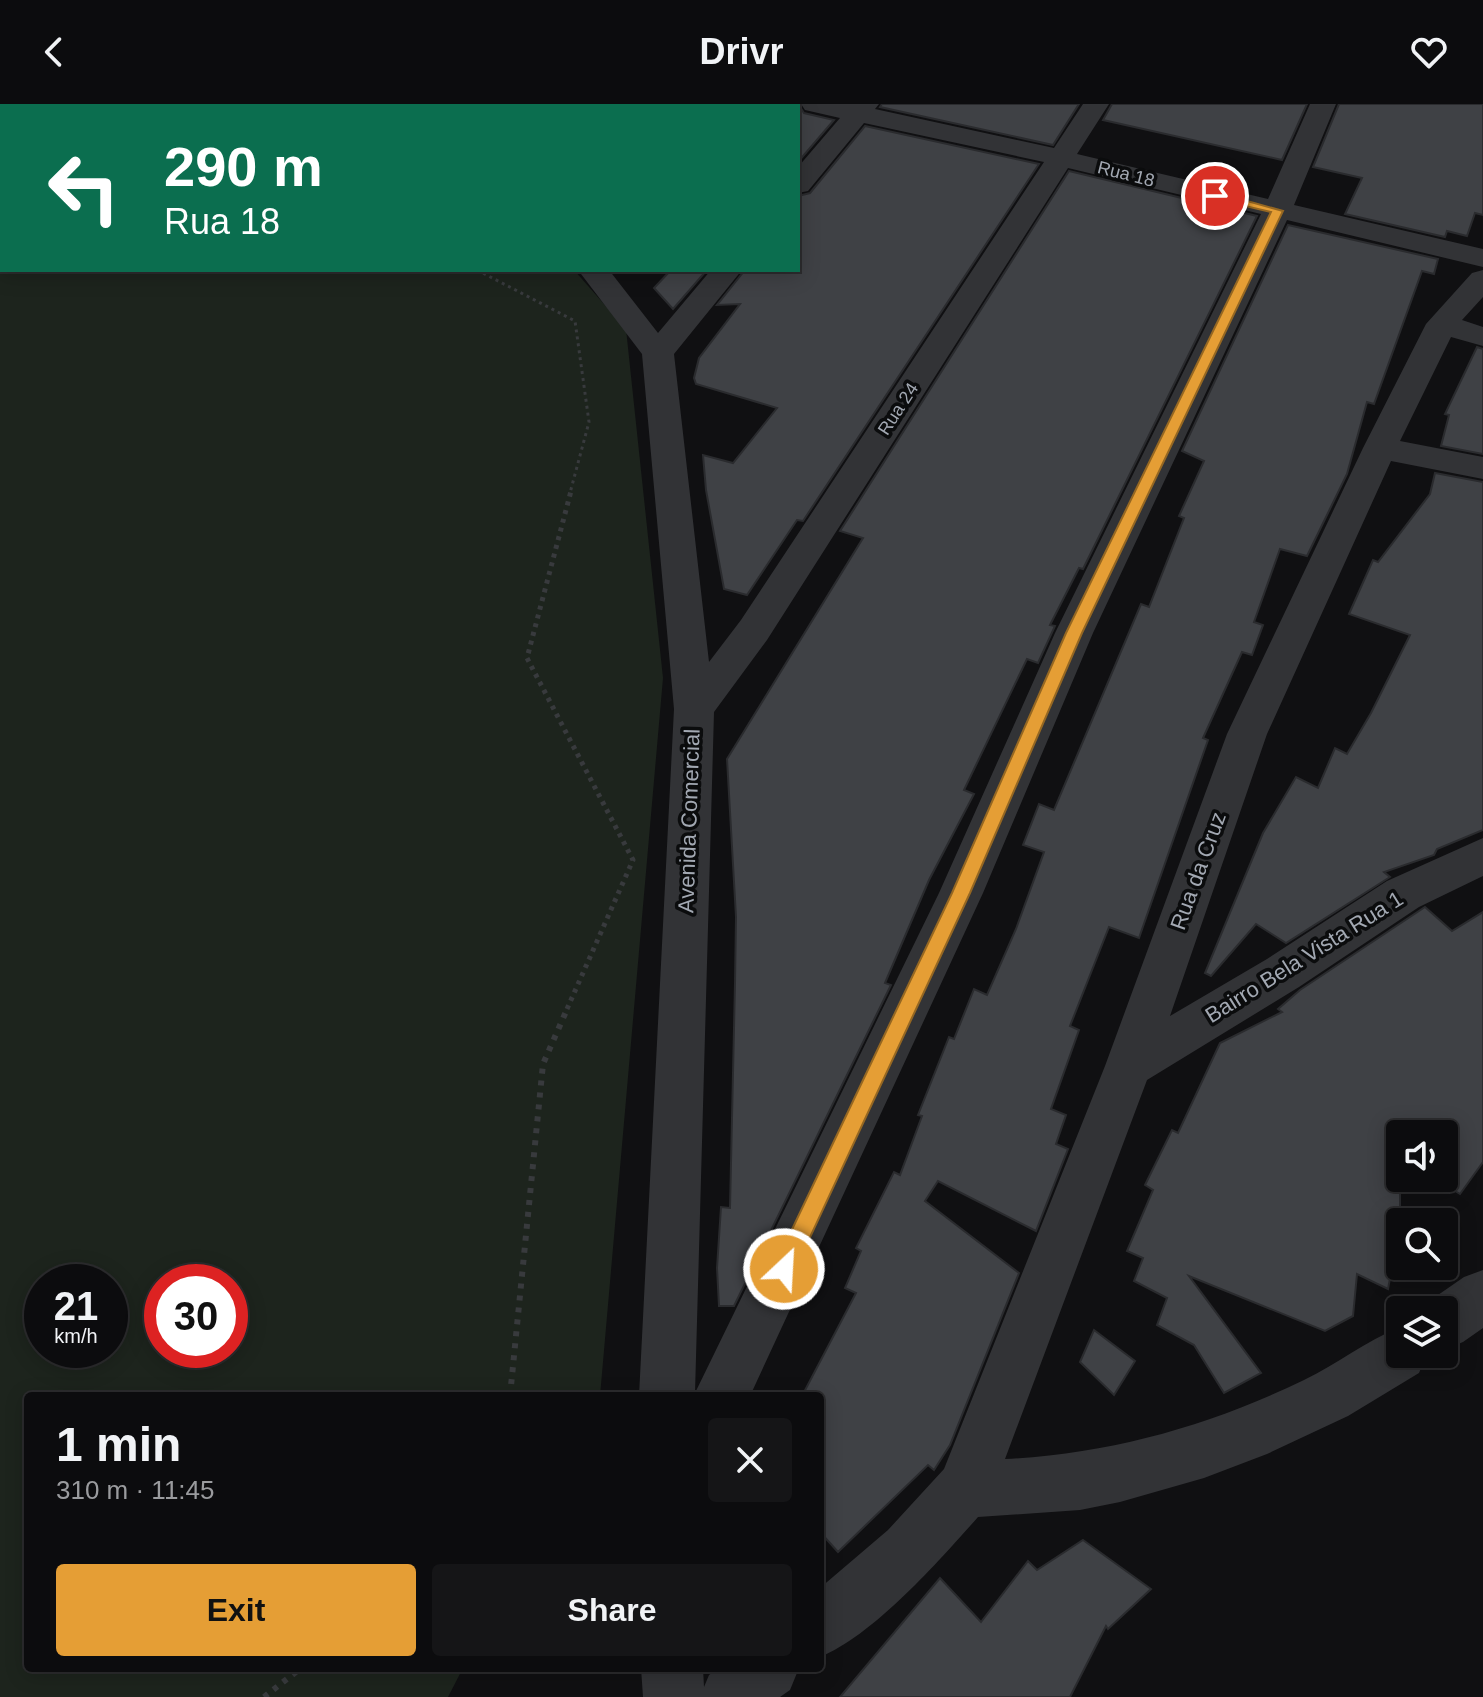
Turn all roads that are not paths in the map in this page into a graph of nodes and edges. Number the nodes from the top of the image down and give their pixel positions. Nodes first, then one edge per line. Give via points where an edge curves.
1 (814, 104) edge
2 (1096, 104) edge
3 (1323, 104) edge
4 (862, 109) edge
5 (1061, 158) junction
6 (800, 183) edge
7 (1277, 211) junction
8 (1483, 258) edge
9 (595, 272) edge
10 (725, 272) edge
11 (1483, 279) edge
12 (1442, 324) junction
13 (1483, 337) edge
14 (658, 353) junction
15 (1380, 448) junction
16 (1483, 468) edge
17 (694, 709) junction
18 (1483, 856) edge
19 (1129, 1066) junction
20 (1483, 1296) edge
21 (1458, 1313) edge
22 (1386, 1362) edge
23 (667, 1392) edge
24 (723, 1392) edge
25 (965, 1489) junction
26 (824, 1624) edge
27 (672, 1672) edge
28 (763, 1672) edge
29 (674, 1697) edge
30 (731, 1697) edge

1 - 4 street, Rua 18
2 - 5 street, Rua 24
3 - 7 street
4 - 5 street, Rua 18
4 - 6 street
5 - 7 street, Rua 18
5 - 17 street, Rua 24 via 754,630
7 - 8 street, Rua 18
7 - 24 street via 1074,633 961,893
9 - 14 street
10 - 14 street
11 - 12 street, Rua da Cruz
12 - 13 street
12 - 15 street, Rua da Cruz
14 - 17 street, Avenida Comercial
15 - 16 street
15 - 19 street, Rua da Cruz via 1247,734
17 - 23 street, Avenida Comercial
18 - 19 street, Bairro Bela Vista Rua 1 via 1403,894
19 - 25 street, Rua da Cruz
20 - 21 street
22 - 25 street via 1285,1418 1184,1457 1080,1481
25 - 26 street via 909,1551
27 - 29 street
28 - 30 street

